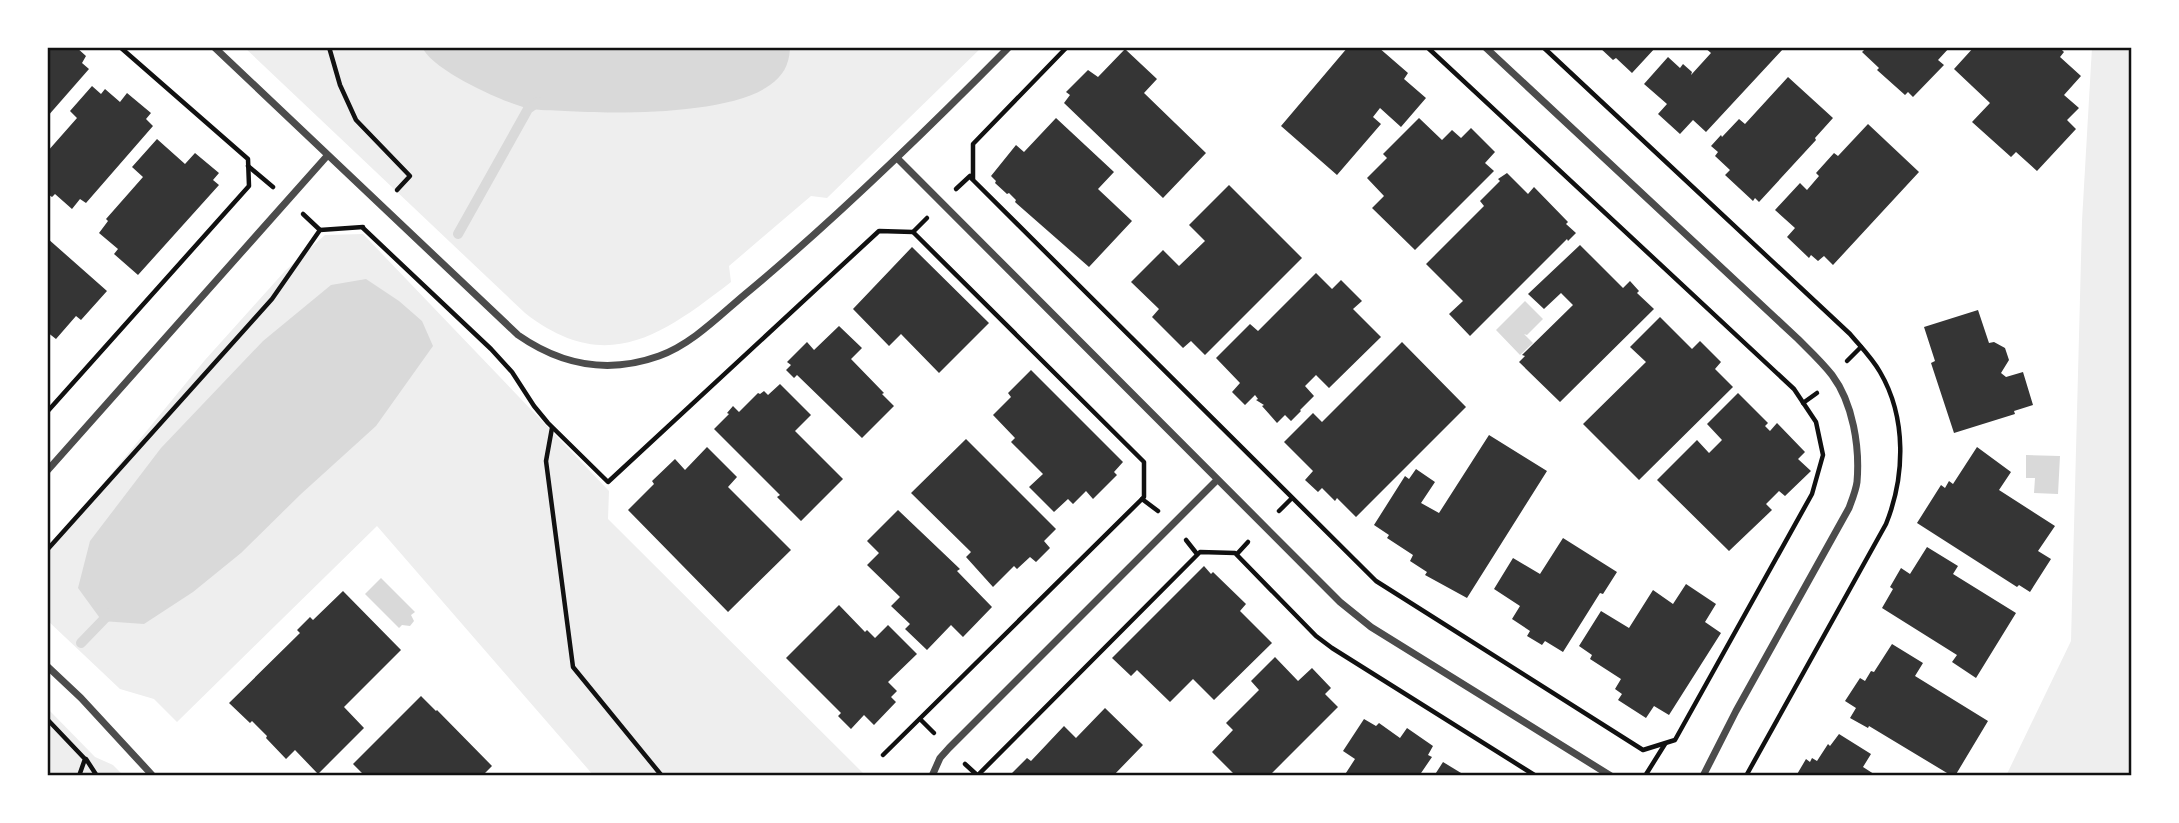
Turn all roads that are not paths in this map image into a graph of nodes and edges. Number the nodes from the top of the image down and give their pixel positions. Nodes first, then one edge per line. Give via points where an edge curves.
1 (214, 47) edge
2 (1009, 47) edge
3 (1485, 47) edge
4 (327, 156) junction
5 (897, 158) junction
6 (47, 471) edge
7 (1217, 480) junction
8 (47, 666) edge
9 (153, 776) edge
10 (932, 776) edge
11 (1611, 776) edge
12 (1703, 776) edge

1 - 4 street
2 - 5 street
3 - 12 street via 1798,339 1833,376 1850,416 1857,483 1849,508
4 - 5 street via 518,335 563,359 612,366 663,355 691,338
4 - 6 street
5 - 7 street
7 - 10 street via 949,748
7 - 11 street via 1371,627
8 - 9 street

